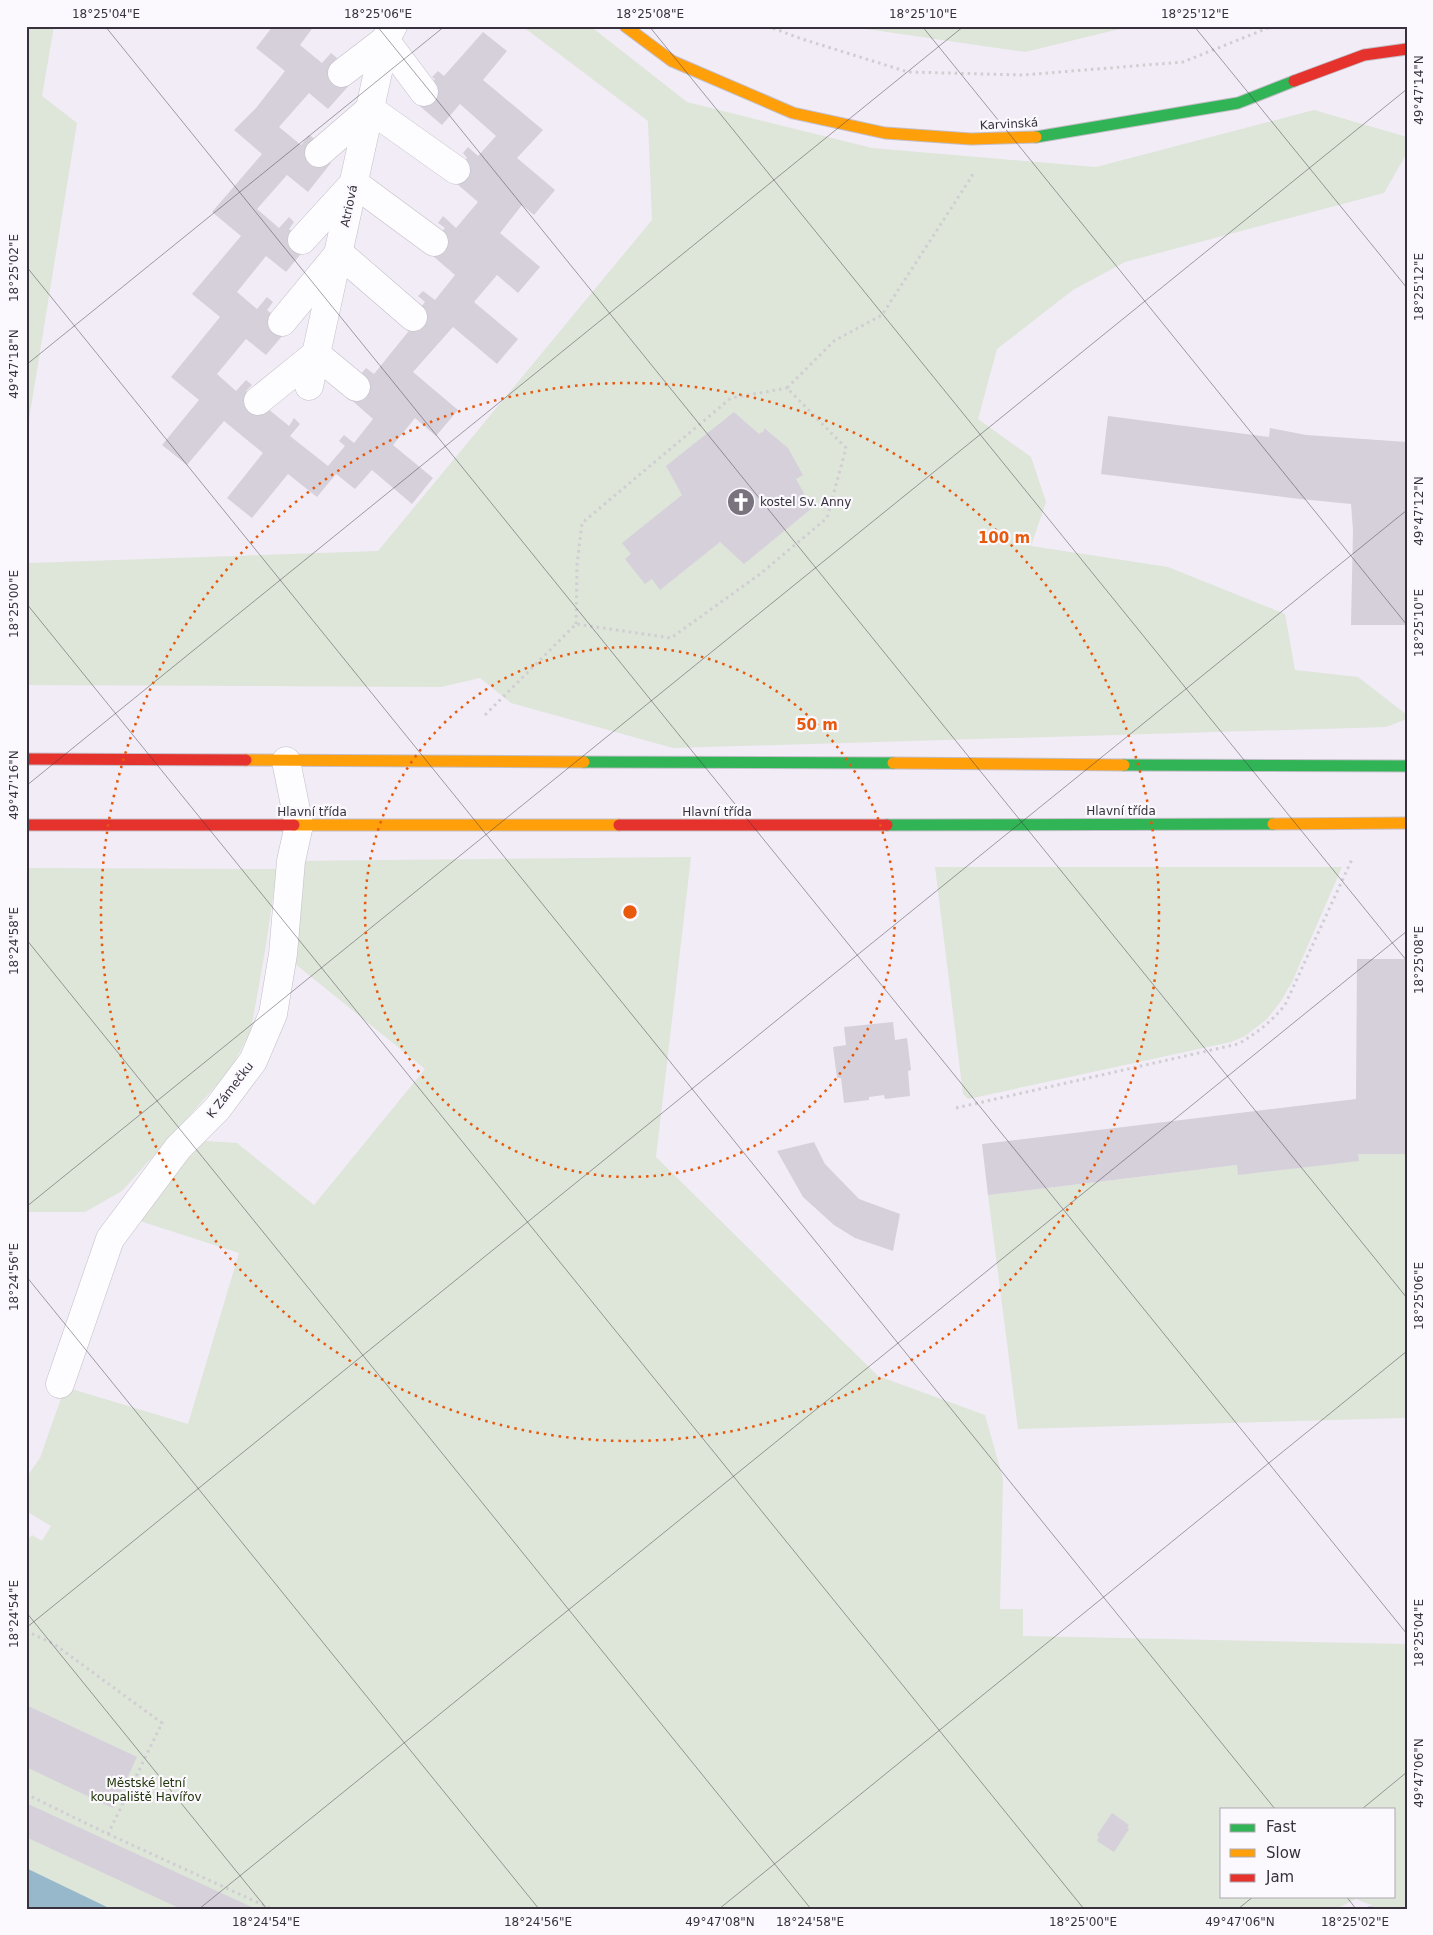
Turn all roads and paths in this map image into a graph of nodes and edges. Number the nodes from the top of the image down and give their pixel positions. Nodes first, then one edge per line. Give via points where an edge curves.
1 (625, 26) edge
2 (768, 26) edge
3 (1273, 26) edge
4 (389, 33) edge
5 (1407, 50) edge
6 (342, 73) dead end
7 (424, 92) dead end
8 (370, 109) junction
9 (971, 139) junction
10 (319, 153) dead end
11 (456, 170) dead end
12 (354, 183) junction
13 (302, 240) dead end
14 (434, 242) dead end
15 (338, 253) junction
16 (413, 317) dead end
17 (282, 322) dead end
18 (316, 354) junction
19 (309, 386) dead end
20 (356, 387) dead end
21 (787, 388) junction
22 (258, 401) dead end
23 (576, 624) junction
24 (485, 715) dead end
25 (26, 759) edge
26 (286, 760) junction
27 (1407, 766) edge
28 (1407, 823) edge
29 (26, 825) edge
30 (299, 826) junction
31 (1353, 857) dead end
32 (956, 1108) dead end
33 (60, 1384) dead end
34 (26, 1632) edge
35 (26, 1794) edge
36 (108, 1834) junction
37 (272, 1909) edge

1 - 9 main road, Karvinská via 672,61 793,113 885,133
2 - 3 path via 908,72 1023,75 1184,62
4 - 6 street
4 - 7 street
4 - 8 street, Atriová
5 - 9 main road, Karvinská via 1364,55 1238,103 1029,138
8 - 10 street
8 - 11 street
8 - 12 street, Atriová
9 - 21 path via 972,176 882,315 834,341
12 - 13 street
12 - 14 street
12 - 15 street, Atriová
15 - 16 street
15 - 17 street
15 - 18 street, Atriová
18 - 19 street, Atriová
18 - 20 street
18 - 22 street
21 - 23 path via 731,398 582,524 577,565
21 - 23 path via 846,448 826,518 760,574 671,638
23 - 24 path
25 - 26 main road
26 - 27 main road
26 - 30 street, K Zámečku
28 - 30 main road, Hlavní třída
29 - 30 main road, Hlavní třída
30 - 33 street, K Zámečku via 291,861 274,1014 253,1061 217,1109 178,1148 110,1239
31 - 32 path via 1285,1005 1258,1032 1238,1044
34 - 36 path via 54,1644 162,1724
35 - 36 path
36 - 37 path

